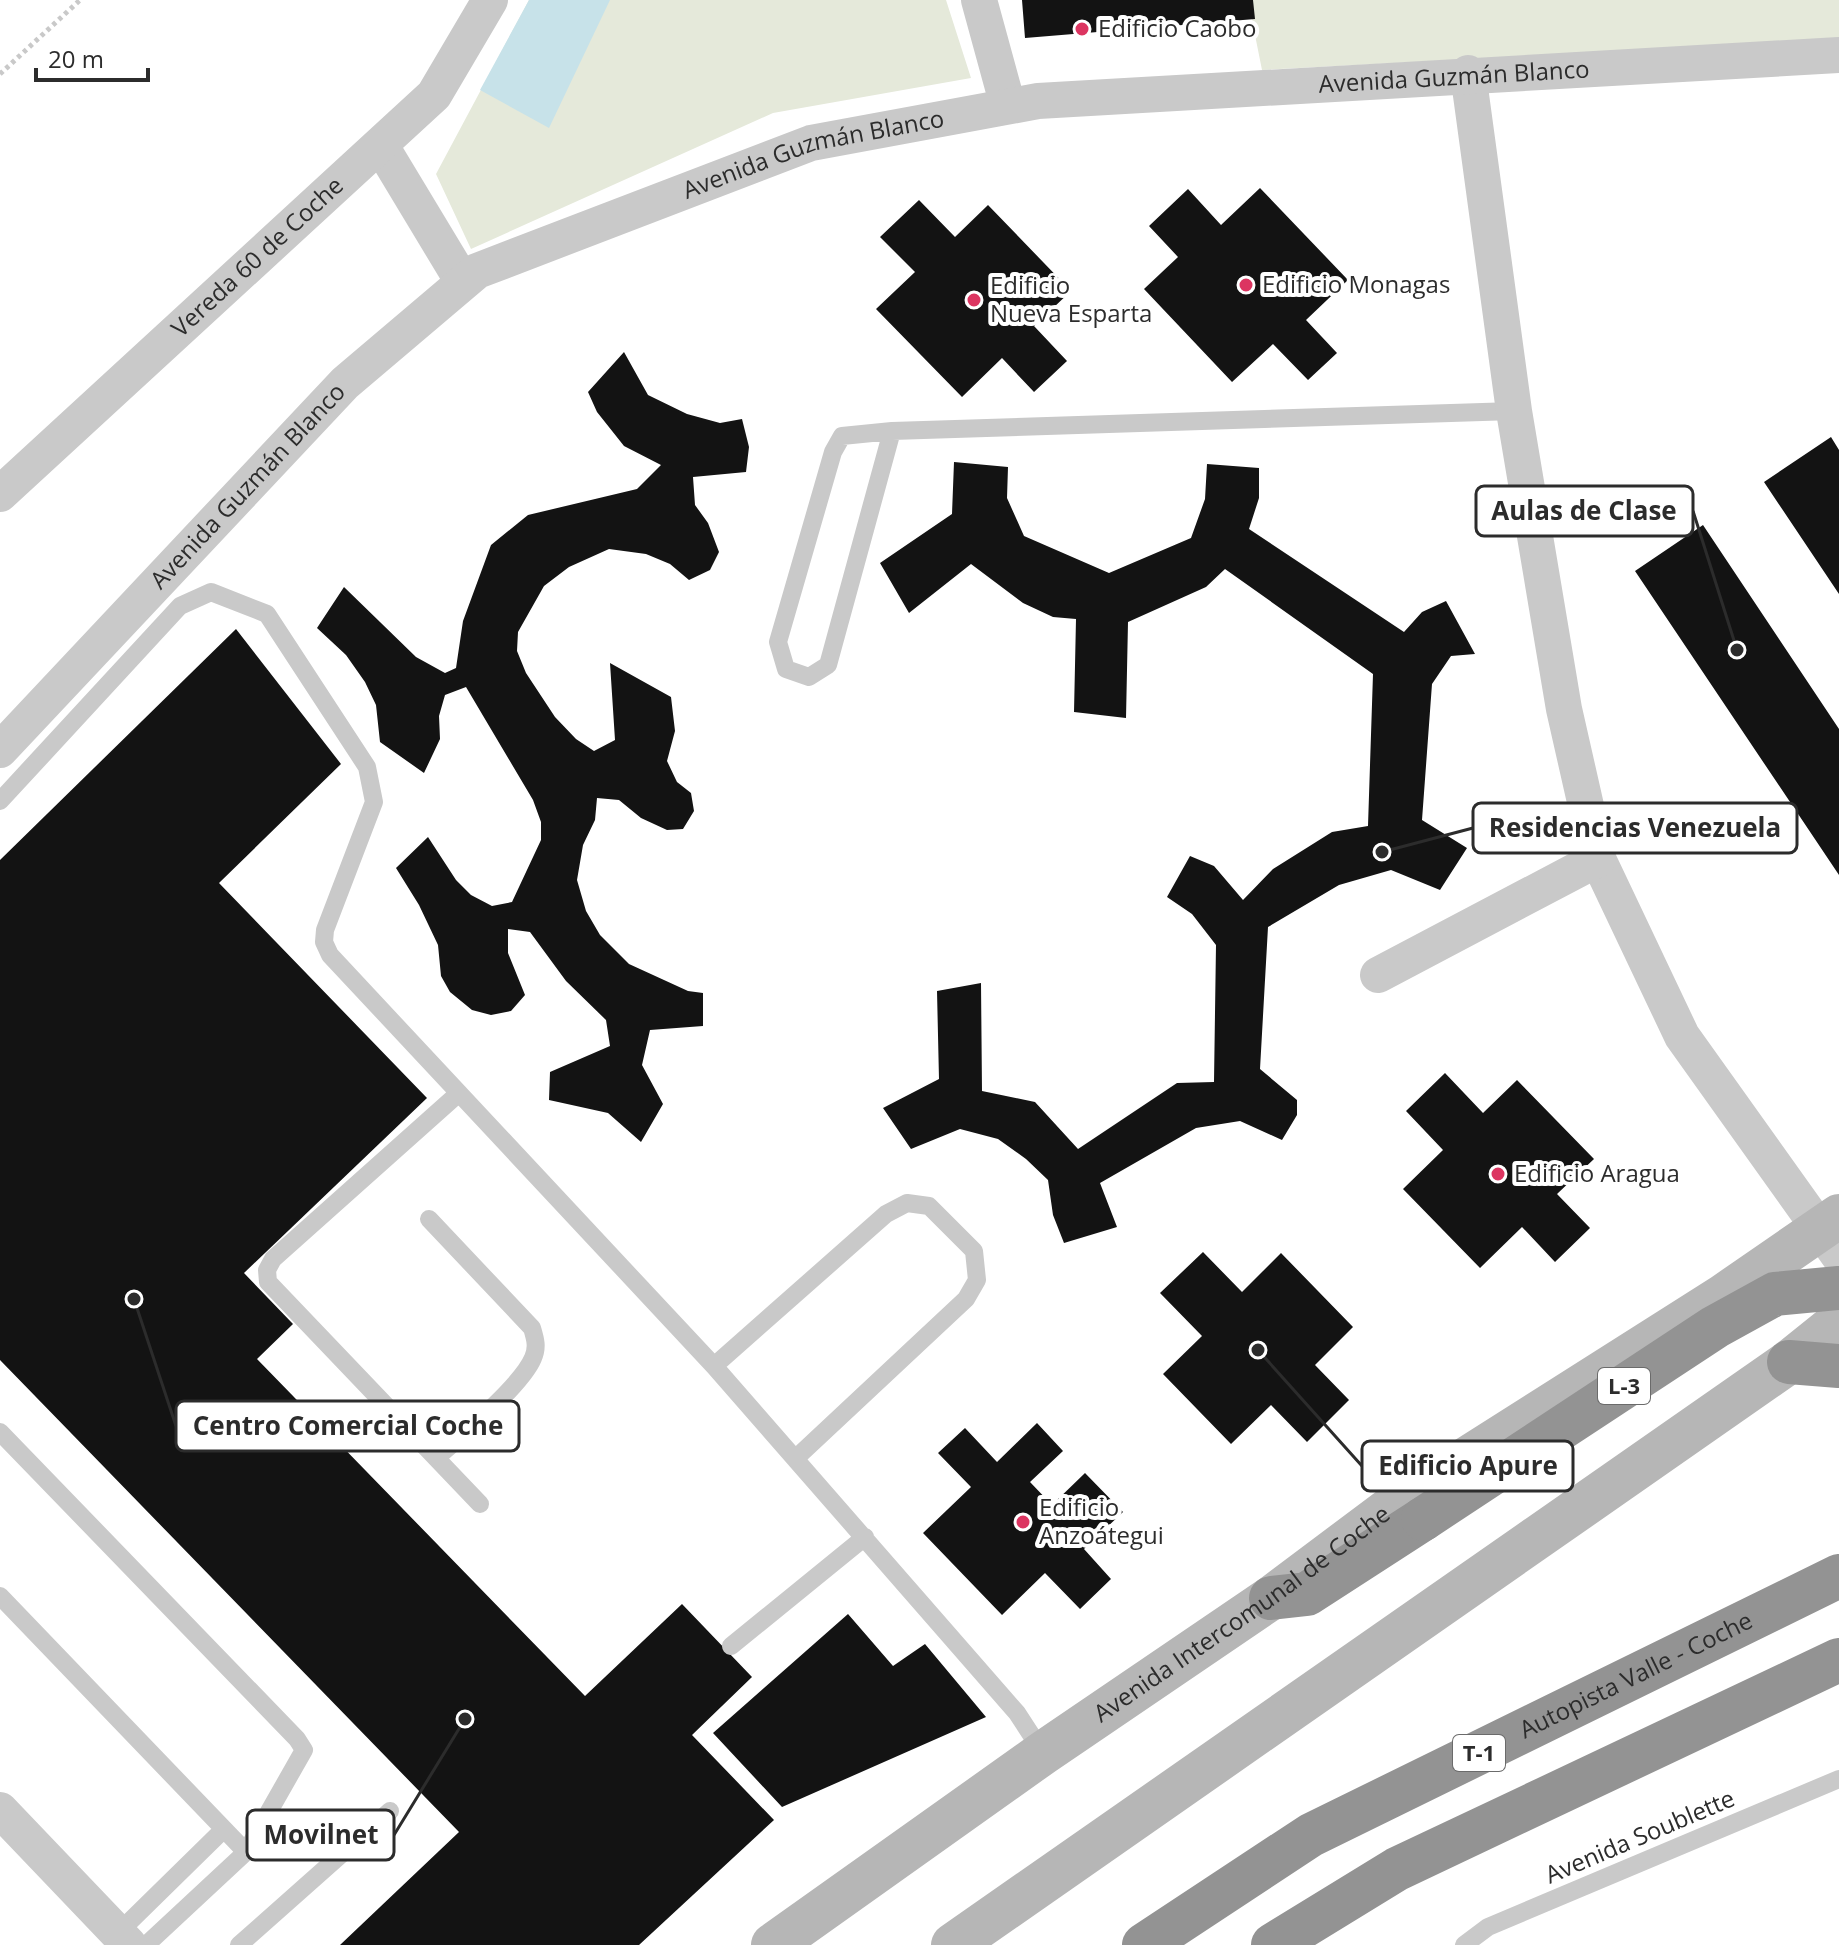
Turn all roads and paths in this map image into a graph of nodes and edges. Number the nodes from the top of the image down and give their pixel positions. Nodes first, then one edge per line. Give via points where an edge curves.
1 (80, 0) edge
2 (490, 0) edge
3 (979, 0) edge
4 (1839, 55) edge
5 (1468, 73) junction
6 (0, 74) edge
7 (1008, 106) junction
8 (381, 146) junction
9 (463, 282) junction
10 (1514, 411) junction
11 (892, 431) junction
12 (0, 494) edge
13 (0, 750) edge
14 (0, 801) edge
15 (1598, 859) junction
16 (1378, 975) dead end
17 (459, 1093) junction
18 (429, 1219) dead end
19 (1832, 1234) edge
20 (1839, 1288) edge
21 (1839, 1322) edge
22 (1789, 1362) junction
23 (714, 1366) junction
24 (1839, 1366) edge
25 (0, 1432) edge
26 (436, 1458) junction
27 (796, 1458) junction
28 (480, 1504) dead end
29 (865, 1537) junction
30 (1835, 1575) edge
31 (0, 1596) edge
32 (1271, 1598) junction
33 (731, 1646) dead end
34 (1839, 1660) edge
35 (1043, 1753) junction
36 (1839, 1779) edge
37 (390, 1811) dead end
38 (1, 1814) edge
39 (224, 1829) junction
40 (246, 1852) junction
41 (132, 1941) edge
42 (239, 1945) edge
43 (773, 1945) edge
44 (953, 1945) edge
45 (1144, 1945) edge
46 (1273, 1945) edge
47 (1464, 1945) edge

1 - 6 path
2 - 8 street, Vereda 60 de Coche via 434,95
3 - 7 street
4 - 5 street, Avenida Guzmán Blanco
5 - 7 street, Avenida Guzmán Blanco
5 - 10 street
7 - 9 street, Avenida Guzmán Blanco via 811,143 477,271
8 - 9 street
8 - 12 street, Vereda 60 de Coche
9 - 13 street, Avenida Guzmán Blanco via 345,383
10 - 11 lane
10 - 15 street via 1564,709
11 - 11 lane via 828,665 809,677 786,669 778,642 833,452 842,436
14 - 17 lane via 180,606 211,592 267,614 367,767 374,802 324,942 330,955
15 - 16 street
15 - 19 street via 1682,1036
17 - 23 lane
17 - 26 lane via 273,1259 267,1270 268,1282
18 - 26 lane via 532,1328 537,1343 533,1360 498,1401
19 - 32 main road, Avenida Intercomunal de Coche / L-3 via 1723,1296 1403,1499
20 - 32 highway, L-3, bridge via 1775,1294 1715,1327 1307,1594
21 - 22 main road
22 - 24 highway
22 - 44 main road
23 - 27 lane
23 - 27 lane via 886,1214 907,1203 929,1206 974,1251 977,1280 966,1299
25 - 40 lane via 304,1750
26 - 28 lane
27 - 29 lane
29 - 33 lane
29 - 35 lane via 1017,1713
30 - 45 highway, Autopista Valle - Coche / T-1 via 1311,1835
31 - 39 lane
32 - 35 main road, Avenida Intercomunal de Coche / L-3
34 - 46 highway via 1397,1869
35 - 43 main road, Avenida Intercomunal de Coche / L-3
36 - 47 lane, Avenida Soublette via 1488,1927
37 - 42 lane
38 - 41 street
39 - 40 lane
39 - 41 lane
40 - 41 lane

